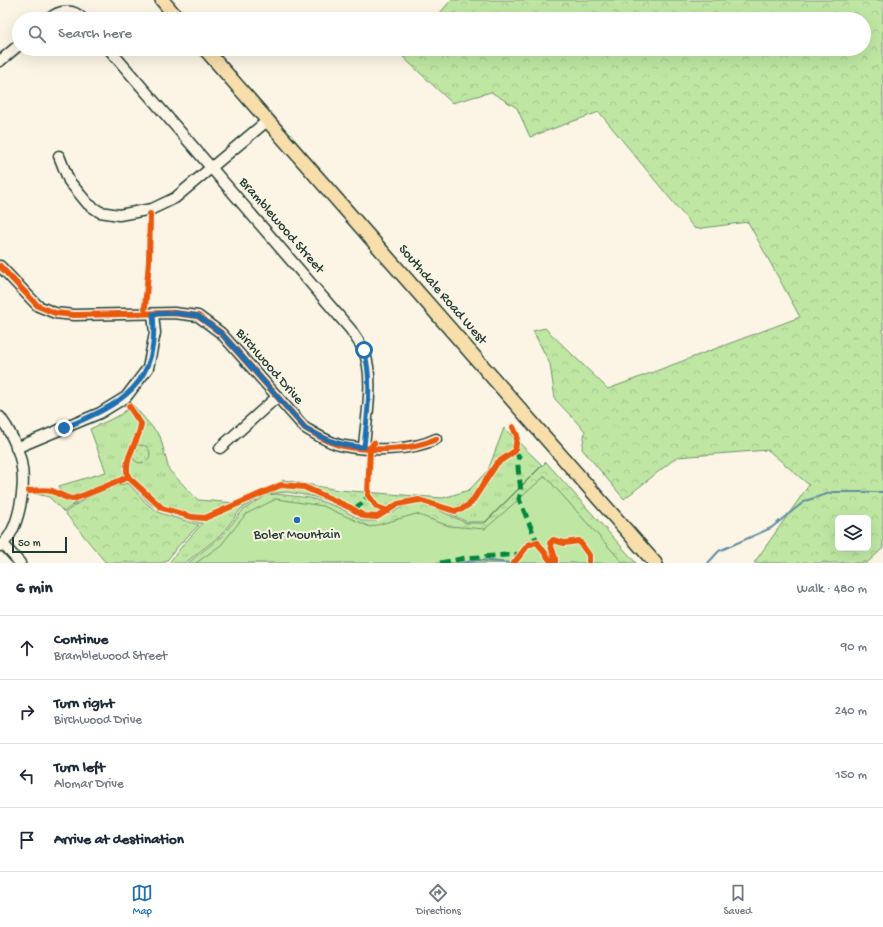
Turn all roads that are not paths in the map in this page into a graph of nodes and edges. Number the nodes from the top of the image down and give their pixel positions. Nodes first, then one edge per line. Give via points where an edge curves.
1 (162, 0) edge
2 (172, 12) edge
3 (12, 51) edge
4 (115, 56) edge
5 (211, 56) edge
6 (0, 61) edge
7 (267, 121) junction
8 (59, 156) dead end
9 (212, 168) junction
10 (0, 266) edge
11 (153, 314) junction
12 (277, 397) junction
13 (0, 417) edge
14 (436, 439) dead end
15 (364, 447) junction
16 (16, 448) junction
17 (220, 448) dead end
18 (1, 545) edge
19 (20, 563) edge
20 (655, 563) edge

1 - 2 main road
3 - 6 street
4 - 9 street, Bramblewood Street
5 - 7 main road, Southdale Road West
7 - 9 street
7 - 20 main road, Southdale Road West
8 - 9 street via 68,181 88,204 100,212 119,215 152,209 175,198
9 - 15 street, Bramblewood Street via 351,330 364,350 369,368
10 - 11 street, Birchwood Drive via 38,306 55,313
11 - 12 street, Birchwood Drive via 198,316 221,333
11 - 16 street via 155,333 148,368 126,397 100,413
12 - 15 street, Birchwood Drive via 310,431 343,446
12 - 17 street
13 - 16 street
14 - 15 street, Birchwood Drive via 424,445 386,449
16 - 18 street via 21,462 19,511
18 - 19 street

